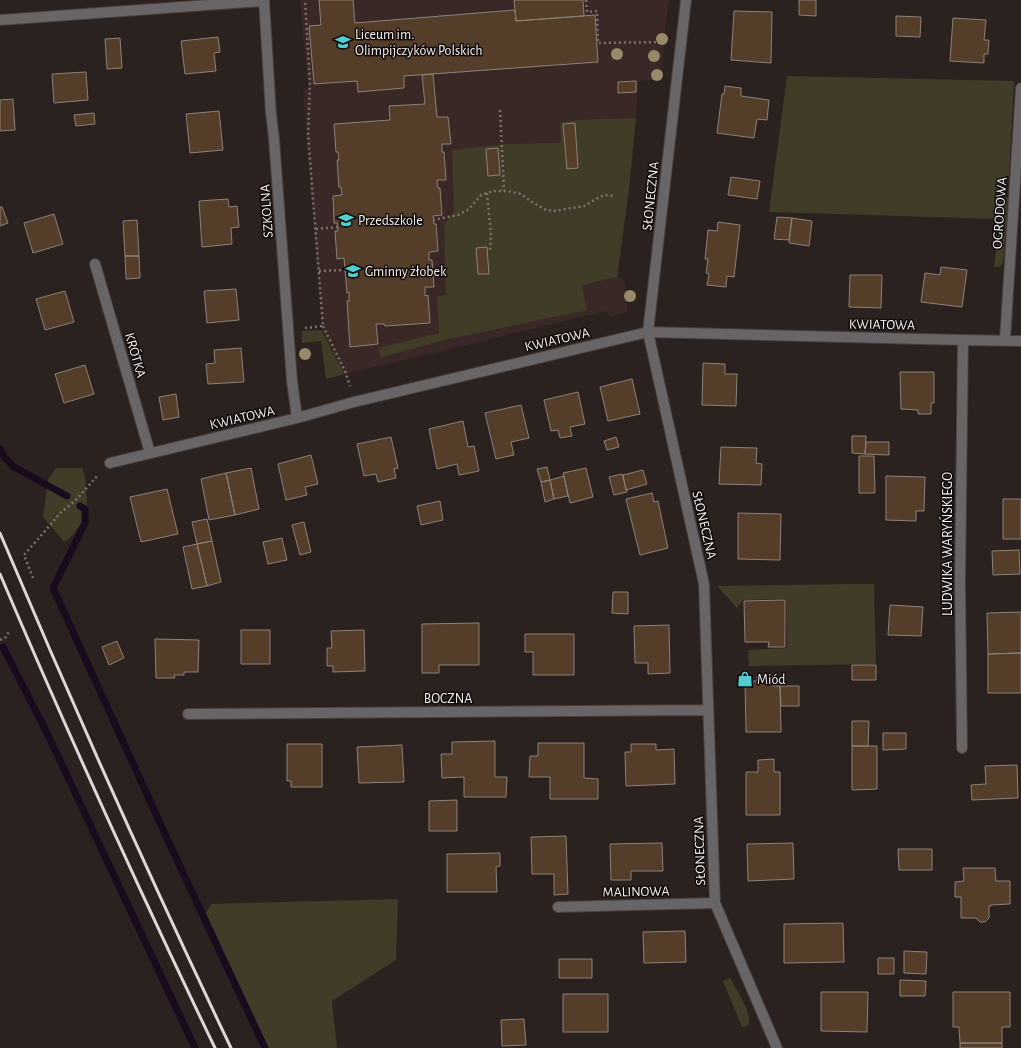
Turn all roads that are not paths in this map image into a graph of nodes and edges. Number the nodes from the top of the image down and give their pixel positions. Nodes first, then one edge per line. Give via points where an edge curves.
1 (686, 0) edge
2 (264, 1) edge
3 (0, 20) edge
4 (1021, 88) edge
5 (95, 264) dead end
6 (648, 332) junction
7 (964, 340) junction
8 (1005, 340) junction
9 (1021, 340) edge
10 (297, 418) junction
11 (150, 453) junction
12 (110, 463) road end
13 (708, 710) junction
14 (188, 714) dead end
15 (962, 748) dead end
16 (715, 903) junction
17 (558, 907) dead end
18 (777, 1048) edge

1 - 6 street, SŁONECZNA
2 - 3 street, SZKOLNA
2 - 10 street, SZKOLNA via 292,381
4 - 8 street, OGRODOWA
5 - 11 street, KRÓTKA
6 - 7 street, KWIATOWA
6 - 10 street, KWIATOWA
6 - 13 street, SŁONECZNA via 704,584
7 - 8 street, KWIATOWA
7 - 15 street, LUDWIKA WARYŃSKIEGO via 960,582
8 - 9 street, KWIATOWA
10 - 11 street, KWIATOWA
11 - 12 street, KWIATOWA
13 - 14 street, BOCZNA
13 - 16 street, SŁONECZNA
16 - 17 street, MALINOWA
16 - 18 street, SŁONECZNA

